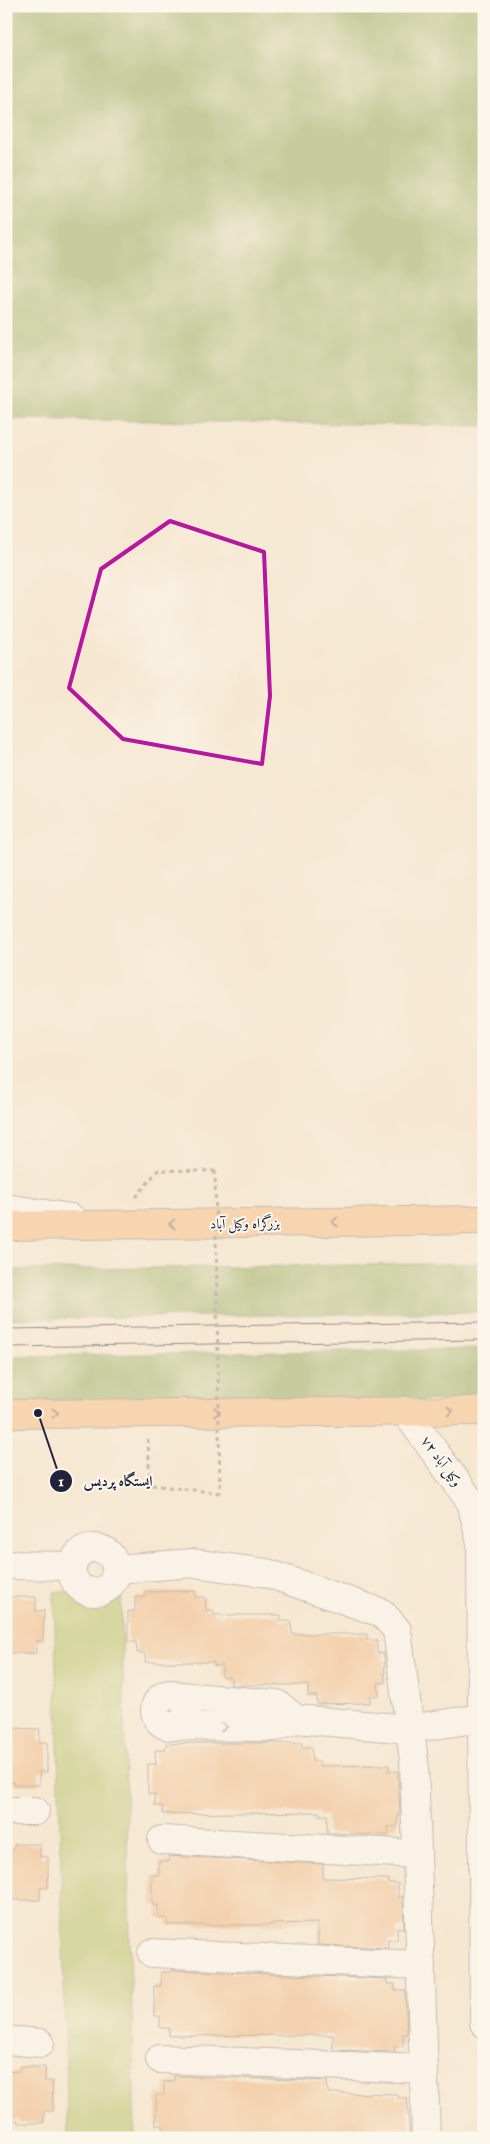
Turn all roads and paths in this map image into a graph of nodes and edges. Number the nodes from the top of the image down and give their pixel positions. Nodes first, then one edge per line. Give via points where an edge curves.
1 (158, 1170) dead end
2 (484, 1204) edge
3 (6, 1208) edge
4 (484, 1220) edge
5 (384, 1221) junction
6 (114, 1224) junction
7 (6, 1226) edge
8 (405, 1411) junction
9 (484, 1411) edge
10 (147, 1413) junction
11 (6, 1414) edge
12 (477, 1496) edge
13 (6, 1565) edge
14 (481, 1718) junction
15 (296, 1719) junction
16 (409, 1729) junction
17 (6, 1811) edge
18 (35, 1811) dead end
19 (162, 1840) dead end
20 (417, 1854) junction
21 (483, 1917) edge
22 (152, 1953) dead end
23 (421, 1966) junction
24 (484, 2024) edge
25 (6, 2040) edge
26 (40, 2043) dead end
27 (160, 2059) dead end
28 (424, 2069) junction
29 (426, 2138) edge

1 - 10 path, bridge via 215,1171 220,1493 150,1485
2 - 5 highway
3 - 6 street
4 - 5 highway, بزرگراه وکیل آباد
5 -> 6 highway, بزرگراه وکیل آباد
6 - 7 highway, بزرگراه وکیل آباد
8 -> 9 highway
10 -> 8 highway
8 - 12 street, ۷۲ وکیل آباد
11 -> 10 highway
12 - 14 street, ۷۲ وکیل آباد via 481,1544
13 - 16 street via 71,1566 76,1585 92,1593 102,1592 112,1585 117,1569 194,1563 267,1573 382,1613 397,1630
14 - 16 street
14 - 21 street, ۷۲ وکیل آباد
15 -> 15 street via 277,1704 171,1694 162,1696 156,1703 155,1713 166,1726 274,1728
15 - 16 street
16 - 20 street via 414,1761
17 - 18 street
19 - 20 street
20 - 23 street
21 - 24 street, ۷۲ وکیل آباد
22 - 23 street
23 - 28 street
25 - 26 street
27 - 28 street
28 - 29 street

